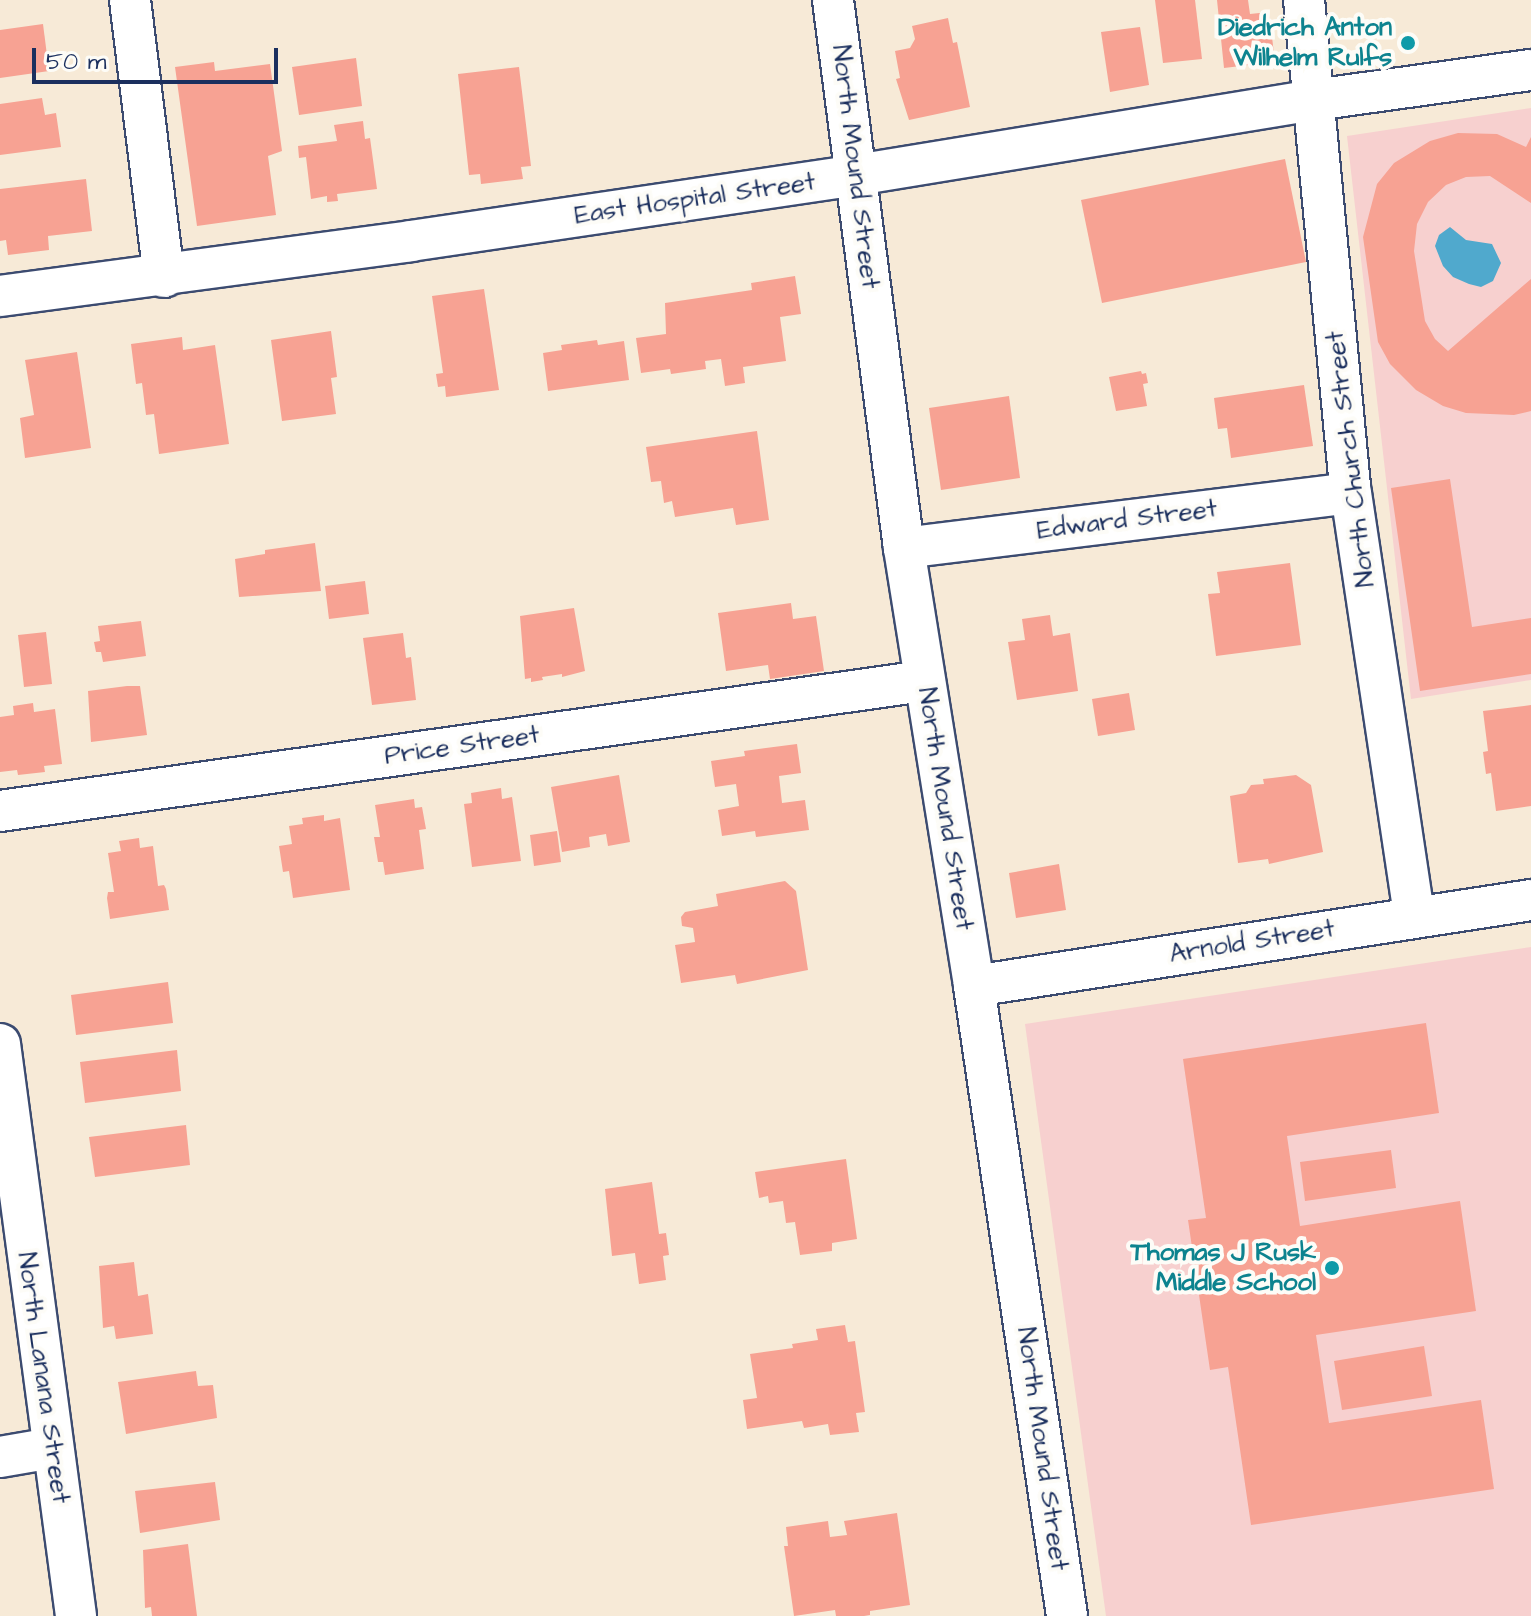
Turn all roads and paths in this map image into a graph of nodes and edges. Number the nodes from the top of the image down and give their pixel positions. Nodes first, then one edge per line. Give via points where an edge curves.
1 (130, 0) edge
2 (833, 0) edge
3 (1304, 0) edge
4 (1531, 70) edge
5 (1314, 100) junction
6 (856, 175) junction
7 (164, 277) junction
8 (0, 296) edge
9 (1351, 493) junction
10 (904, 548) junction
11 (924, 681) junction
12 (0, 811) edge
13 (1531, 900) edge
14 (1414, 916) junction
15 (974, 986) junction
16 (0, 1044) edge
17 (52, 1448) junction
18 (0, 1457) edge
19 (76, 1616) edge
20 (1067, 1616) edge

1 - 7 street
2 - 6 street, North Mound Street
3 - 5 street, North Church Street
4 - 5 street, East Hospital Street
5 - 6 street, East Hospital Street
5 - 9 street, North Church Street
6 - 7 street, East Hospital Street
6 - 10 street, North Mound Street
7 - 8 street, East Hospital Street
9 - 10 street, Edward Street
9 - 14 street, North Church Street
10 - 11 street, North Mound Street
11 - 12 street, Price Street
11 - 15 street, North Mound Street
13 - 14 street, Arnold Street
14 - 15 street, Arnold Street
15 - 20 street, North Mound Street
16 - 17 street, North Lanana Street
17 - 18 street
17 - 19 street, North Lanana Street

